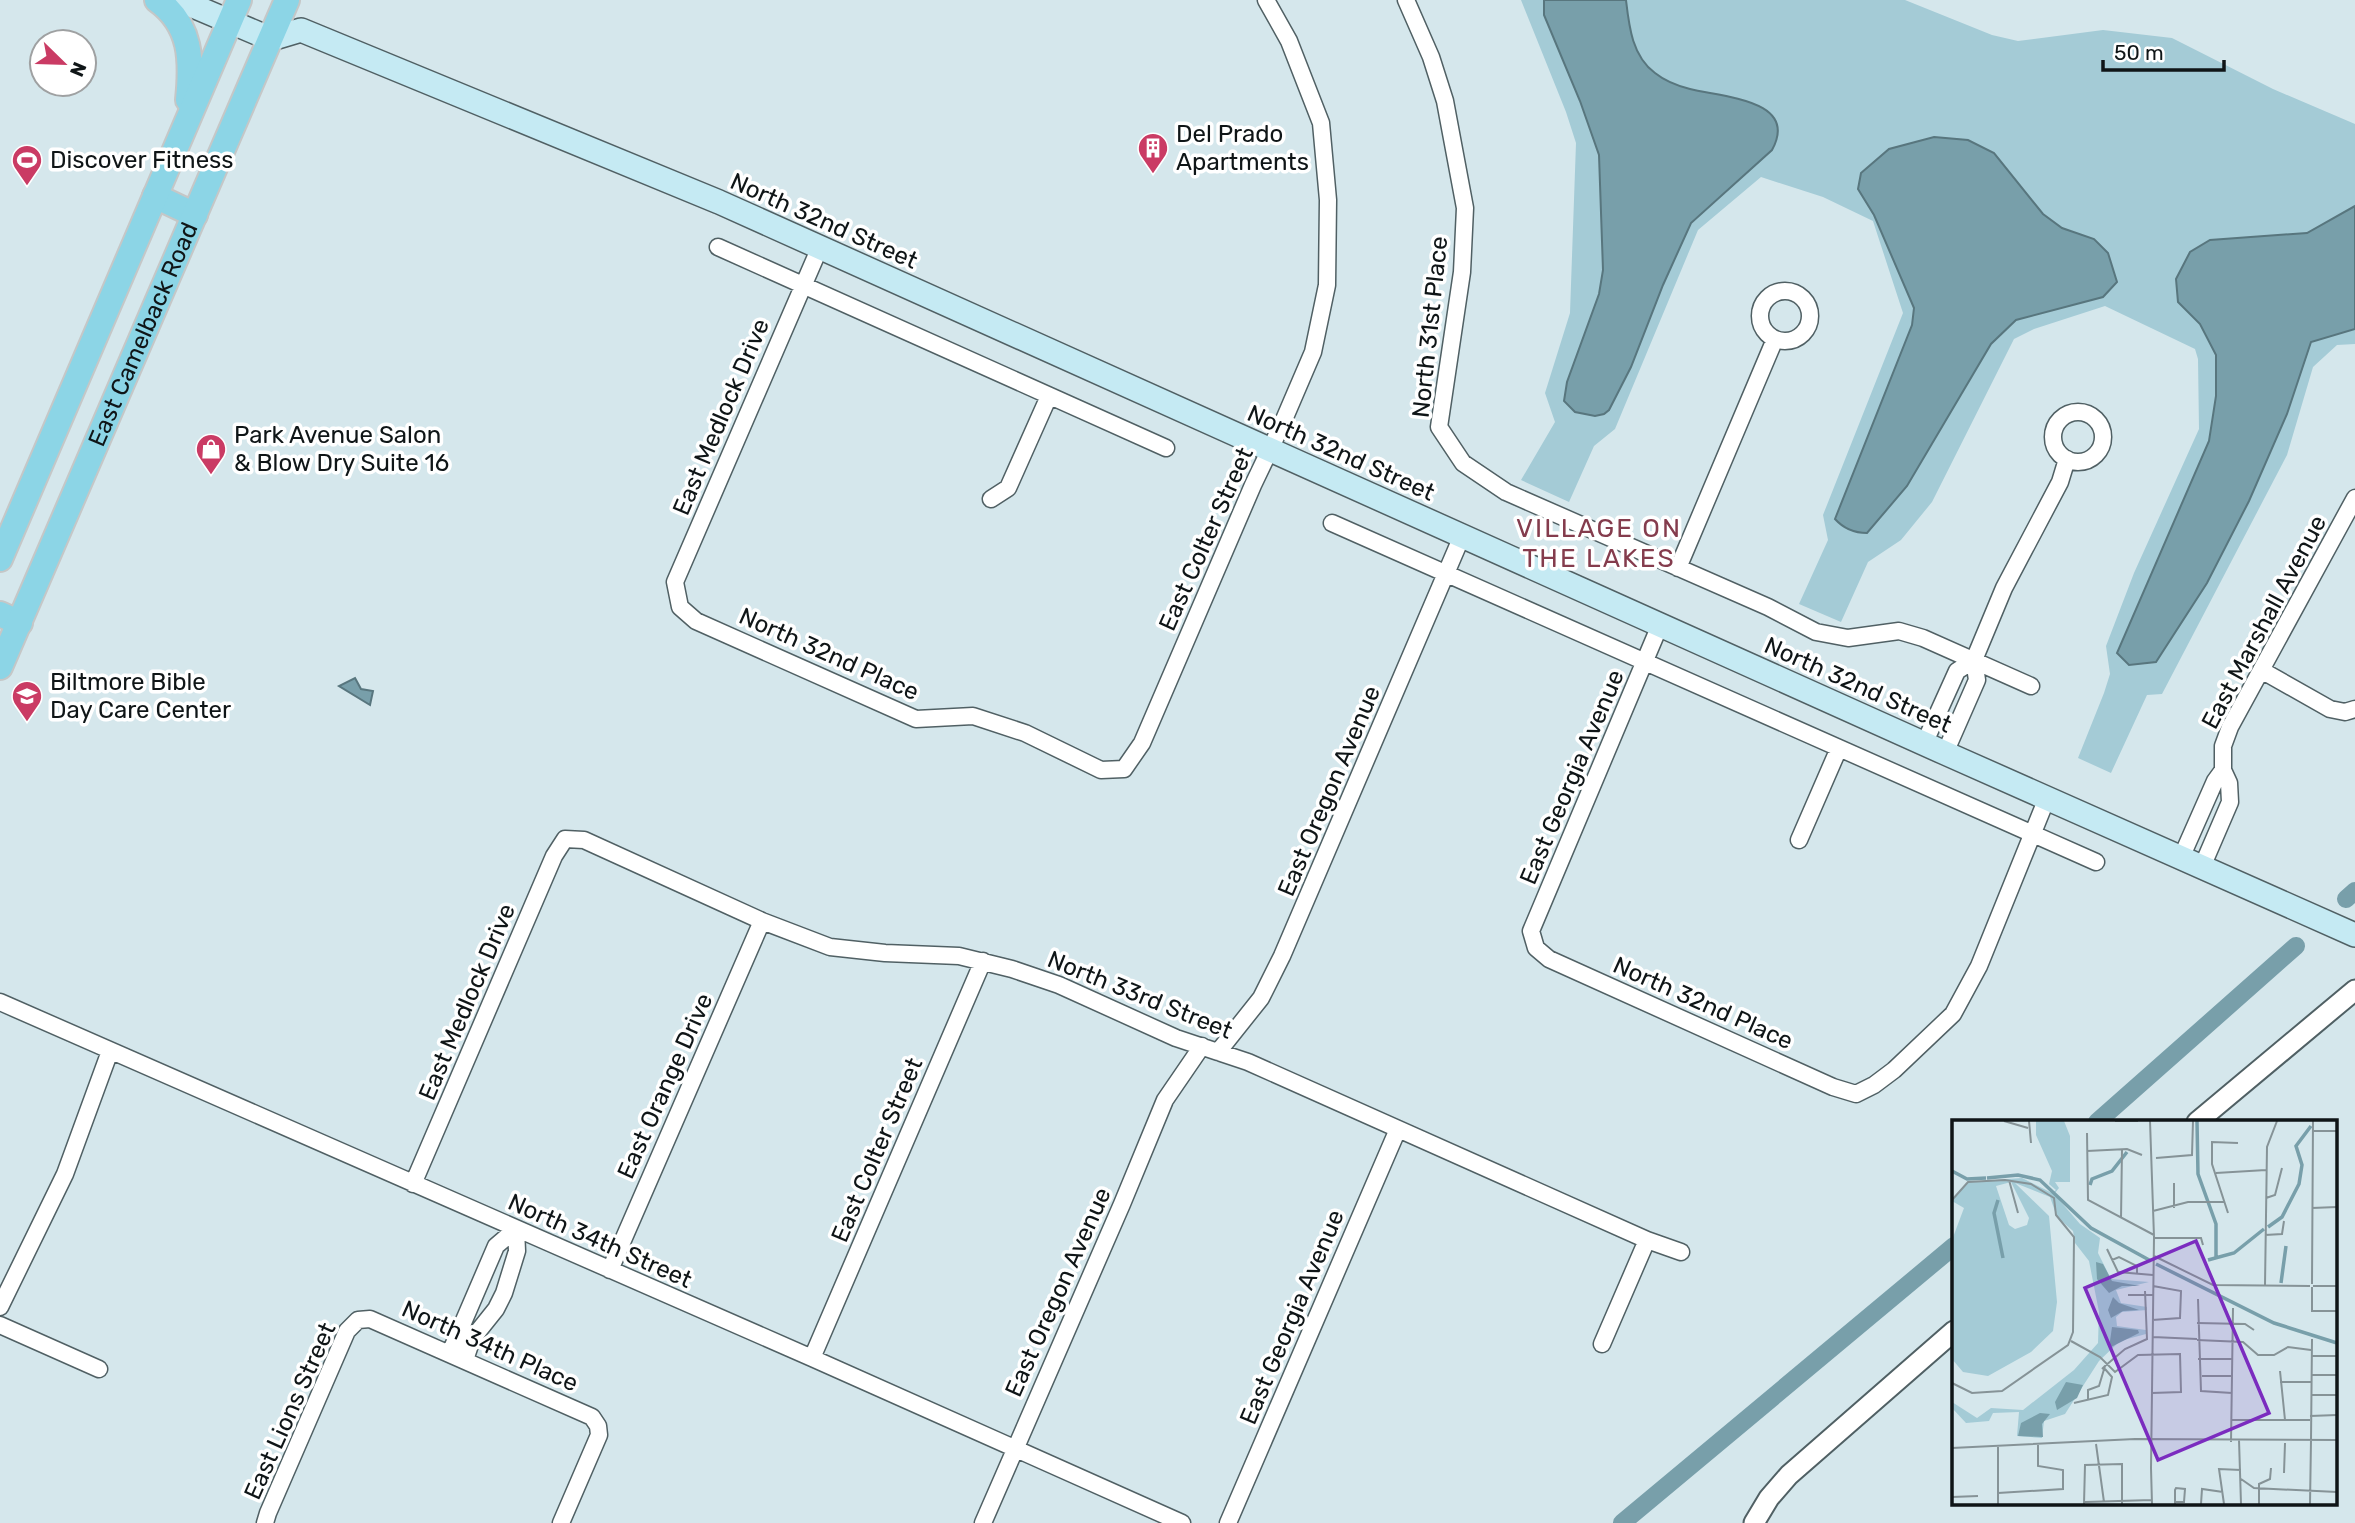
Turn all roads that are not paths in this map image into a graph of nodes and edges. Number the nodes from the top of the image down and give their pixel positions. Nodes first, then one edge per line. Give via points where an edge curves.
1 (157, 0) edge
2 (179, 0) edge
3 (288, 0) edge
4 (1266, 0) edge
5 (1406, 0) edge
6 (234, 11) edge
7 (301, 30) junction
8 (271, 39) junction
9 (185, 127) junction
10 (155, 196) junction
11 (195, 215) junction
12 (718, 247) dead end
13 (820, 247) junction
14 (803, 285) junction
15 (1775, 339) dead end
16 (1049, 396) junction
17 (1166, 448) dead end
18 (1269, 450) junction
19 (2067, 460) dead end
20 (2355, 498) edge
21 (991, 499) dead end
22 (1332, 523) dead end
23 (1462, 536) junction
24 (0, 559) edge
25 (1678, 568) junction
26 (1446, 574) junction
27 (680, 607) joint
28 (10, 618) edge
29 (1660, 625) junction
30 (1974, 660) junction
31 (1646, 662) junction
32 (0, 667) edge
33 (2262, 670) junction
34 (2031, 686) dead end
35 (1948, 690) junction
36 (1969, 699) junction
37 (2355, 709) edge
38 (1839, 748) junction
39 (1934, 749) junction
40 (1124, 769) joint
41 (2223, 770) junction
42 (2047, 798) junction
43 (2032, 834) junction
44 (565, 839) joint
45 (1799, 840) dead end
46 (2096, 862) dead end
47 (2191, 862) junction
48 (762, 921) junction
49 (2354, 934) edge
50 (1536, 948) joint
51 (983, 961) junction
52 (2355, 990) edge
53 (0, 1002) edge
54 (1202, 1046) junction
55 (110, 1051) junction
56 (1218, 1052) junction
57 (2199, 1120) edge
58 (1398, 1129) junction
59 (413, 1184) junction
60 (516, 1229) junction
61 (1647, 1240) junction
62 (1681, 1252) dead end
63 (610, 1270) junction
64 (480, 1282) junction
65 (504, 1293) junction
66 (0, 1307) edge
67 (358, 1320) joint
68 (0, 1325) edge
69 (1952, 1333) edge
70 (1602, 1343) dead end
71 (458, 1357) junction
72 (812, 1358) junction
73 (99, 1369) dead end
74 (1014, 1449) junction
75 (265, 1523) edge
76 (561, 1523) edge
77 (983, 1523) edge
78 (1182, 1523) edge
79 (1228, 1523) edge
80 (1754, 1523) edge

1 - 9 main road via 179,24 189,49
2 - 6 main road
3 - 7 main road
3 - 8 main road, East Camelback Road
4 - 18 street, East Colter Street via 1289,41 1321,124 1328,200 1327,285 1313,352
5 - 25 street, North 31st Place via 1445,100 1465,208 1462,272 1439,427 1463,463 1506,492
6 - 8 main road
6 - 9 main road, East Camelback Road
7 - 8 main road
7 - 13 main road, North 32nd Street
8 - 11 main road, East Camelback Road
9 - 10 main road, East Camelback Road
10 - 11 main road
10 - 24 main road, East Camelback Road
11 - 28 main road, East Camelback Road
12 - 14 street
13 - 14 street, East Medlock Drive
13 - 18 main road, North 32nd Street
14 - 16 street
14 - 27 street, East Medlock Drive via 675,582
15 - 25 street
16 - 17 street
16 - 21 street via 1008,488
18 - 23 main road, North 32nd Street
18 - 40 street, East Colter Street via 1142,743
19 - 30 street
20 - 33 street, East Marshall Avenue
22 - 26 street
23 - 26 street, East Oregon Avenue
23 - 29 main road, North 32nd Street
25 - 30 street, North 31st Place via 1816,632 1848,638 1899,631
26 - 31 street
26 - 56 street, East Oregon Avenue via 1282,957 1261,998
27 - 40 street, North 32nd Place via 696,621 916,719 973,716 1025,733 1101,770
28 - 32 main road, East Camelback Road
29 - 31 street, East Georgia Avenue
29 - 39 main road, North 32nd Street
30 - 34 street, North 31st Place
30 - 35 street via 1957,671
30 - 36 street via 1977,680
31 - 38 street
31 - 50 street, East Georgia Avenue via 1531,931
33 - 37 street via 2330,709
33 - 41 street, East Marshall Avenue via 2230,727 2223,746
35 - 36 street
35 - 39 street
36 - 39 street
38 - 43 street
38 - 45 street
39 - 42 main road, North 32nd Street
41 - 47 street, East Marshall Avenue
41 - 47 street, East Marshall Avenue via 2230,802
42 - 43 street
42 - 47 main road, North 32nd Street
43 - 46 street
43 - 50 street, North 32nd Place via 1979,966 1953,1014 1894,1070 1856,1094 1549,959
44 - 48 street, North 33rd Street via 584,841
44 - 59 street, East Medlock Drive
47 - 49 main road, North 32nd Street
48 - 51 street, North 33rd Street via 830,947
48 - 63 street, East Orange Drive
51 - 54 street, North 33rd Street via 1059,985
51 - 72 street, East Colter Street
52 - 57 street
53 - 55 street, North 34th Street
54 - 56 street, North 33rd Street
54 - 74 street, East Oregon Avenue via 1165,1100
55 - 59 street, North 34th Street
55 - 66 street via 65,1174
56 - 58 street, North 33rd Street
58 - 61 street, North 33rd Street
58 - 79 street, East Georgia Avenue
59 - 60 street, North 34th Street
60 - 63 street, North 34th Street
60 - 64 street via 496,1246
60 - 65 street via 517,1251
61 - 62 street, North 33rd Street
61 - 70 street
63 - 72 street, North 34th Street
64 - 65 street
64 - 71 street
65 - 71 street
67 - 71 street, North 34th Place via 381,1322
67 - 75 street, East Lions Street via 347,1331
68 - 73 street
69 - 80 street via 1789,1475
71 - 76 street, North 34th Place via 583,1412 598,1426
72 - 74 street, North 34th Street
74 - 77 street, East Oregon Avenue
74 - 78 street, North 34th Street

